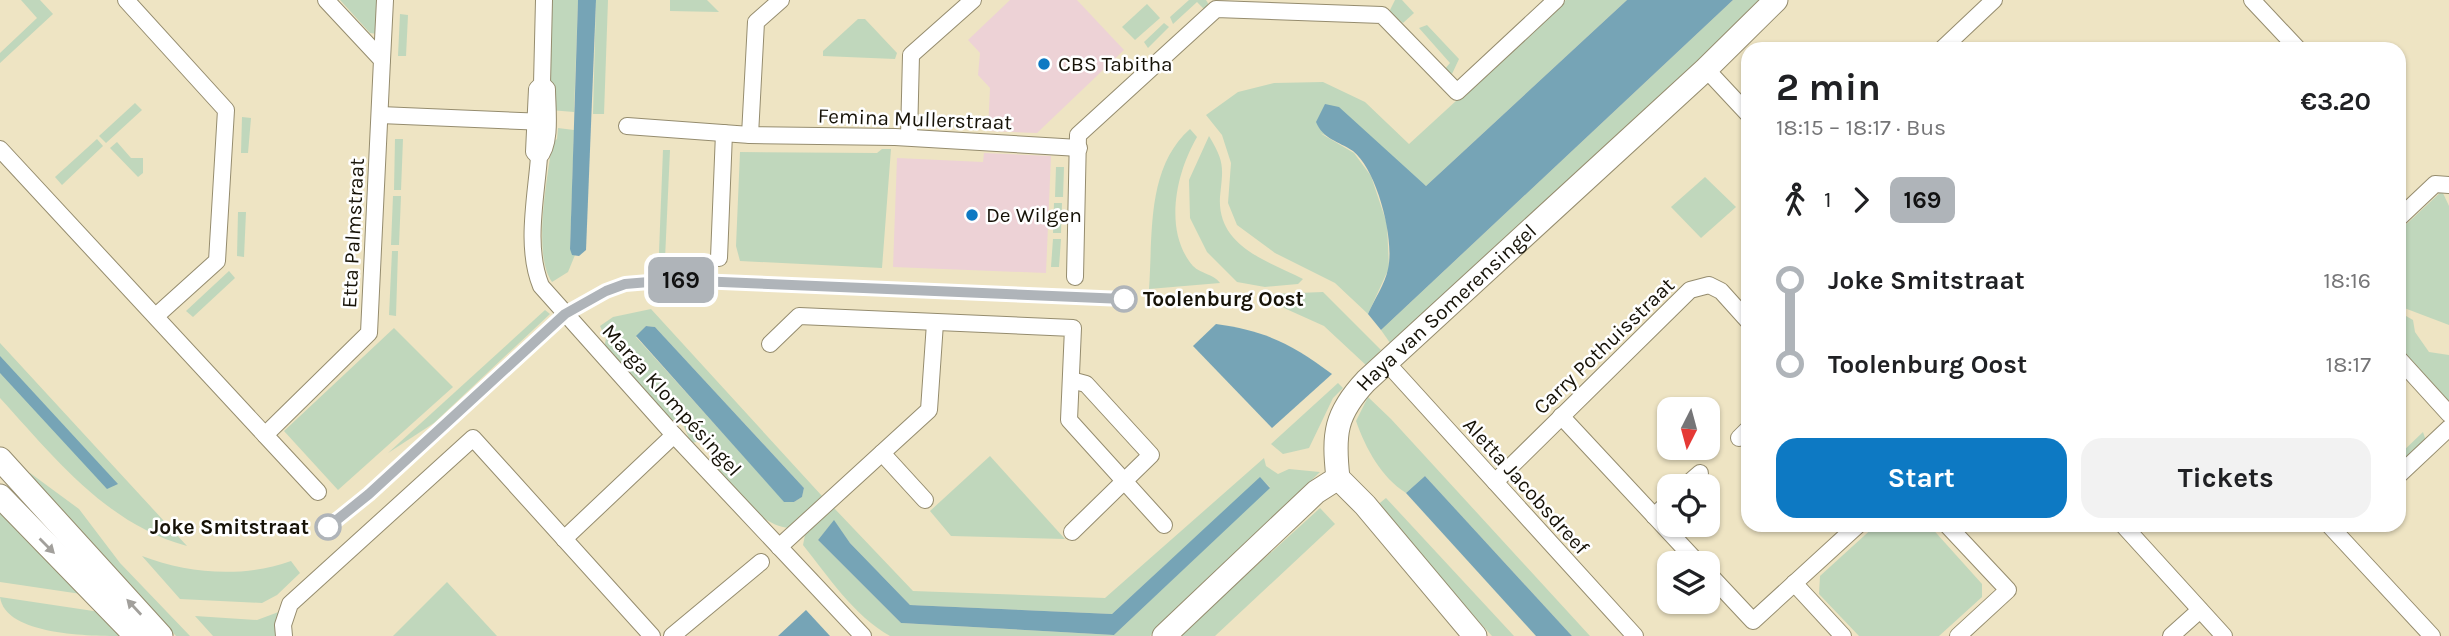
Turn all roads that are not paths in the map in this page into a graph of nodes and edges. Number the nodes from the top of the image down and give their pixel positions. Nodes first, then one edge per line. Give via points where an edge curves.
1 (126, 0) edge
2 (326, 0) edge
3 (385, 0) edge
4 (544, 0) edge
5 (781, 0) edge
6 (973, 0) edge
7 (1556, 0) edge
8 (1776, 0) edge
9 (1994, 0) edge
10 (2252, 0) edge
11 (1949, 42) edge
12 (2291, 42) edge
13 (382, 60) junction
14 (1706, 69) junction
15 (1741, 106) edge
16 (380, 115) junction
17 (541, 122) junction
18 (627, 126) dead end
19 (724, 133) junction
20 (750, 135) junction
21 (909, 137) junction
22 (1079, 148) junction
23 (0, 149) edge
24 (2449, 185) edge
25 (2406, 211) edge
26 (719, 258) dead end
27 (1075, 277) dead end
28 (1741, 313) edge
29 (156, 316) junction
30 (935, 323) junction
31 (770, 344) dead end
32 (1387, 363) junction
33 (2406, 367) edge
34 (1071, 380) junction
35 (2449, 414) edge
36 (1561, 416) junction
37 (2449, 428) edge
38 (265, 435) junction
39 (674, 435) junction
40 (882, 453) junction
41 (0, 459) edge
42 (2406, 468) edge
43 (1338, 478) junction
44 (1125, 480) junction
45 (1495, 482) junction
46 (318, 492) dead end
47 (0, 496) edge
48 (925, 500) dead end
49 (1657, 513) edge
50 (1654, 516) junction
51 (1164, 525) dead end
52 (1072, 532) dead end
53 (1850, 532) edge
54 (1954, 532) edge
55 (2129, 532) edge
56 (2341, 532) edge
57 (564, 539) junction
58 (779, 547) junction
59 (1687, 551) edge
60 (761, 562) dead end
61 (1794, 583) junction
62 (1720, 586) edge
63 (2200, 610) junction
64 (1473, 635) edge
65 (136, 636) edge
66 (161, 636) edge
67 (284, 636) edge
68 (652, 636) edge
69 (671, 636) edge
70 (863, 636) edge
71 (1164, 636) edge
72 (1635, 636) edge
73 (1843, 636) edge
74 (1958, 636) edge
75 (2171, 636) edge
76 (2224, 636) edge
77 (2432, 636) edge

1 - 29 street via 226,110 217,261
2 - 13 street
3 - 13 street, Etta Palmstraat
4 - 17 street, Marga Klompésingel via 542,84 547,89
5 - 20 street via 756,22
6 - 21 street via 911,55
7 - 22 street via 1457,92 1382,15 1216,9 1078,135
8 - 14 street, Haya van Somerensingel
9 - 11 street
10 - 12 street
13 - 16 street, Etta Palmstraat
14 - 15 street
14 - 32 street, Haya van Somerensingel
16 - 17 street
16 - 38 street, Etta Palmstraat via 369,332
17 - 39 street, Marga Klompésingel via 545,152 539,157 535,272 541,286
18 - 19 street, Femina Mullerstraat
19 - 20 street, Femina Mullerstraat
19 - 26 street
20 - 21 street, Femina Mullerstraat
21 - 22 street, Femina Mullerstraat
22 - 27 street
23 - 29 street
24 - 25 street via 2435,184
28 - 36 street, Carry Pothuisstraat via 1709,285 1690,290
29 - 38 street
30 - 31 street via 799,316
30 - 34 street via 1073,328
30 - 40 street via 929,410
32 - 43 street, Haya van Somerensingel via 1340,414
32 - 45 street, Aletta Jacobsdreef
33 - 35 street
34 - 44 street via 1069,420
34 - 44 street via 1086,384 1151,456
36 - 45 street, Carry Pothuisstraat
36 - 50 street
37 - 42 street
38 - 46 street
39 - 57 street
39 - 58 street, Marga Klompésingel
40 - 48 street
40 - 58 street
66 -> 41 street
43 - 64 street
43 - 71 street via 1316,492
44 - 51 street
44 - 52 street
45 - 72 street, Aletta Jacobsdreef
47 -> 65 street
49 - 50 street
50 - 59 street
53 - 61 street
54 - 74 street via 2008,590
55 - 63 street
56 - 77 street
57 - 67 street via 473,438 290,604 282,625
57 - 68 street
58 - 70 street, Marga Klompésingel
60 - 69 street
61 - 62 street via 1753,621
61 - 73 street
63 - 75 street
63 - 76 street

